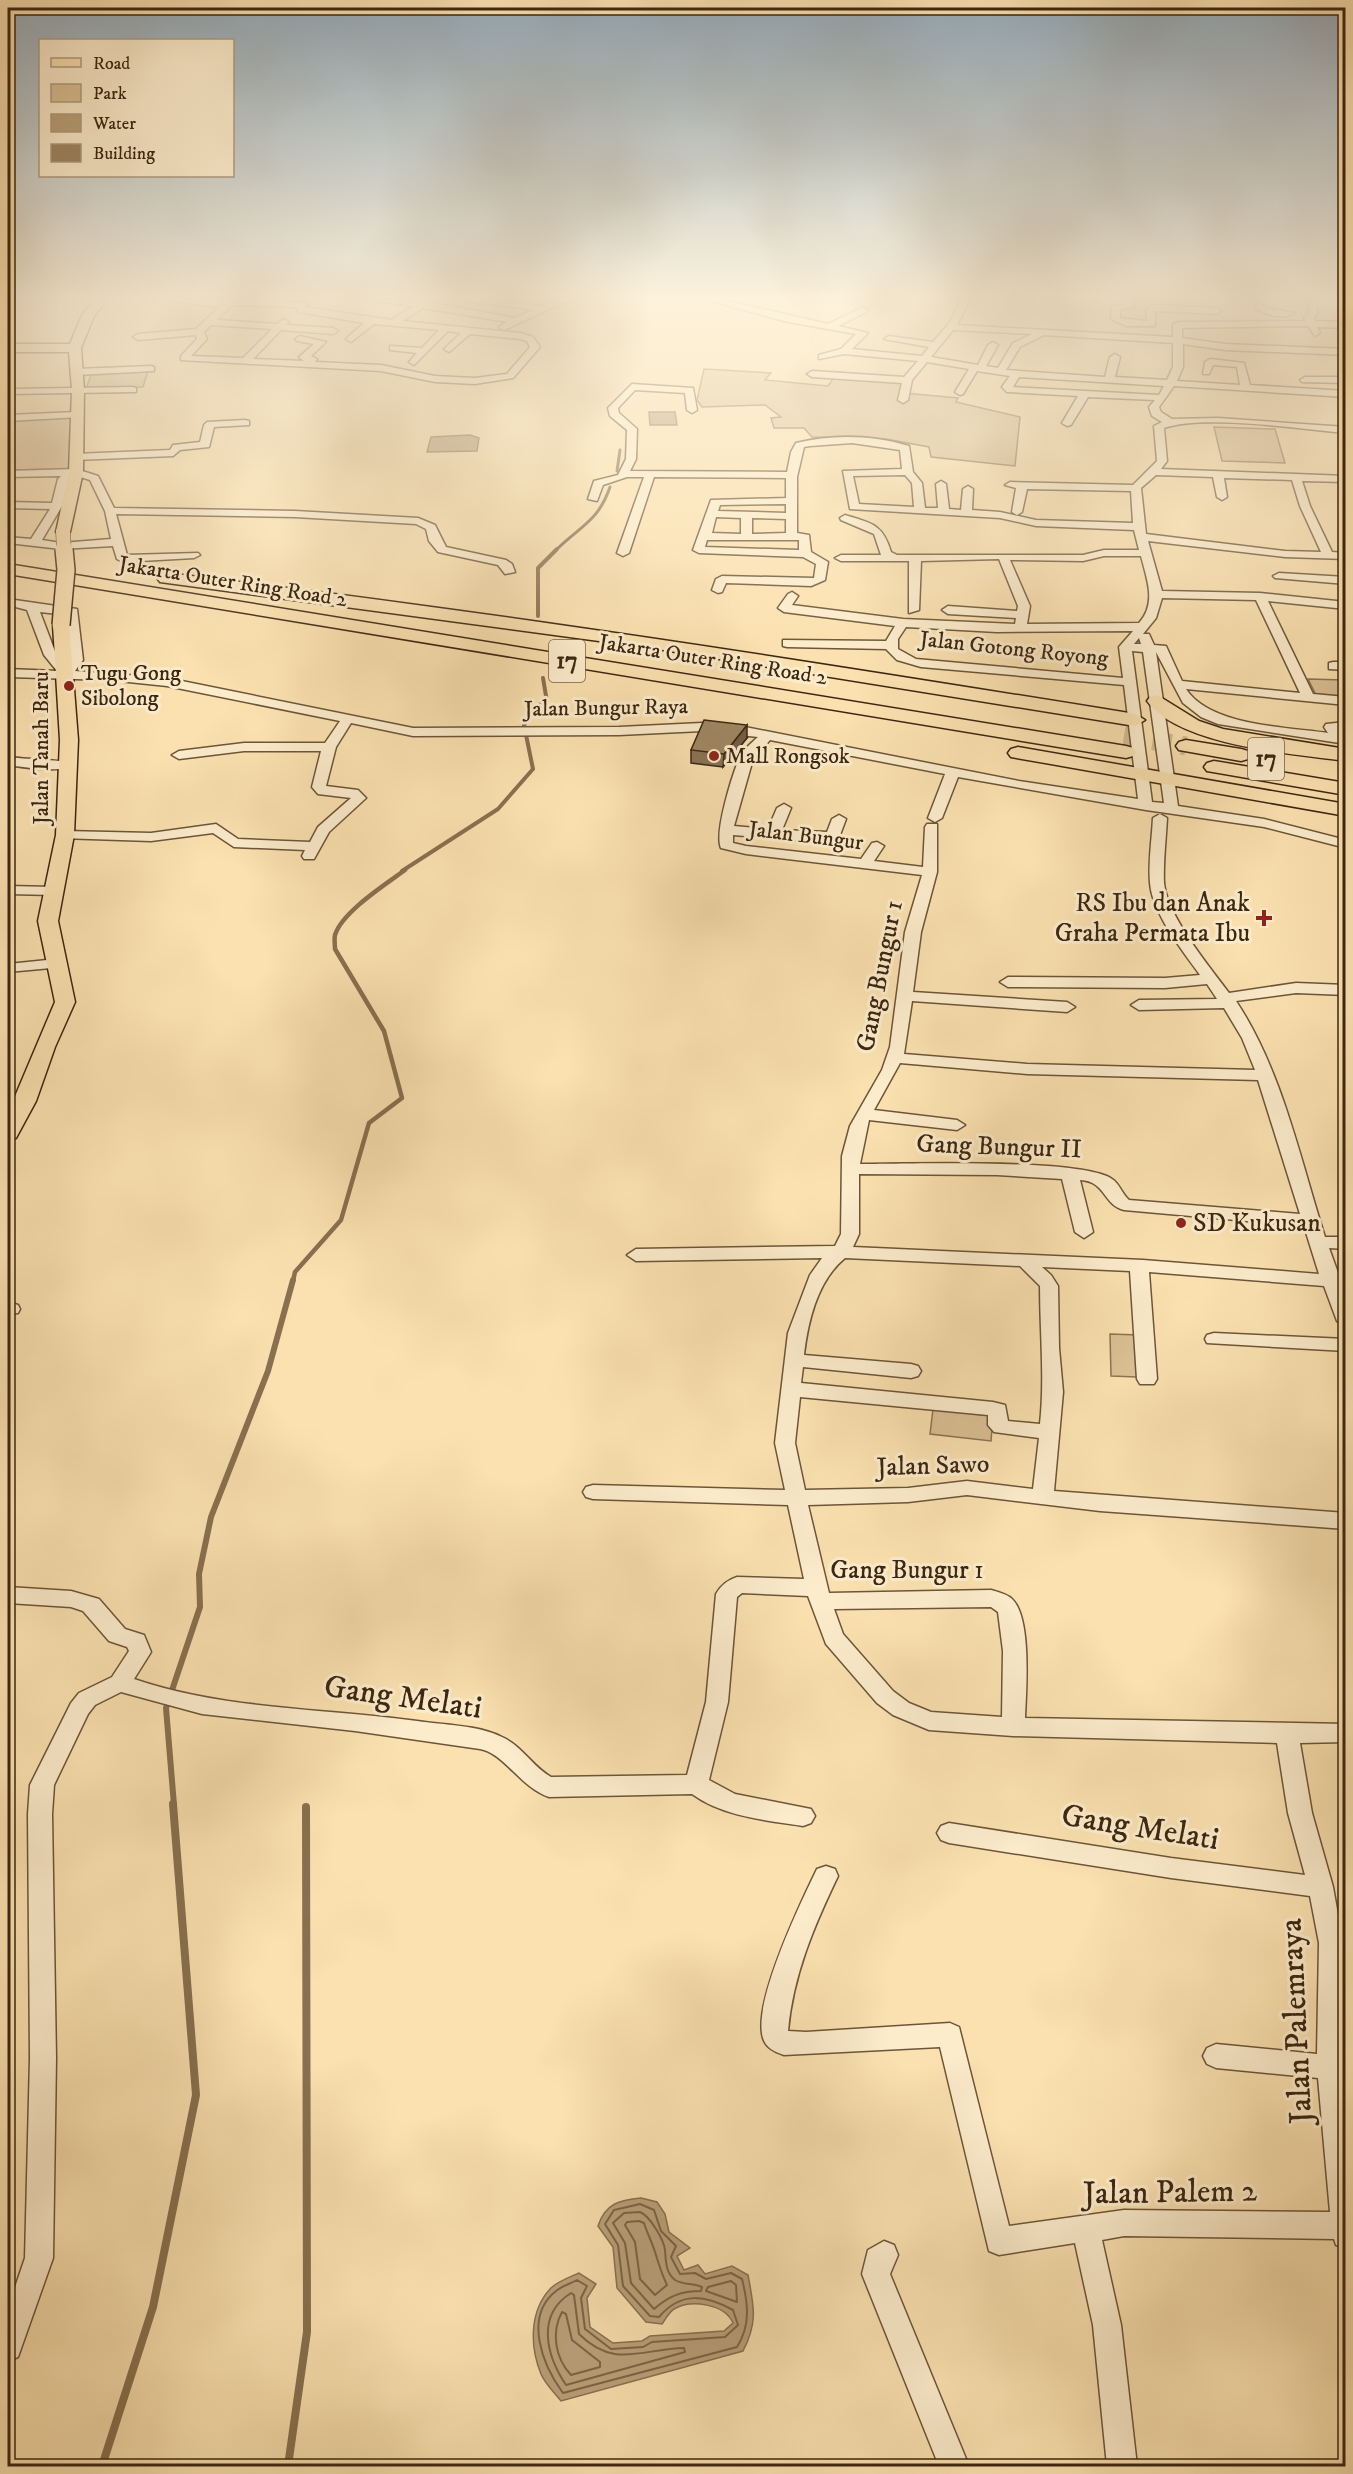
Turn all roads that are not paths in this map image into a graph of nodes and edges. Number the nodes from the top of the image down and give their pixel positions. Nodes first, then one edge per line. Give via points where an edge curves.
1 (615, 414) edge
2 (1072, 414) edge
3 (1157, 414) edge
4 (76, 415) joint
5 (8, 418) edge
6 (1170, 422) junction
7 (245, 423) dead end
8 (1067, 423) dead end
9 (1346, 430) edge
10 (75, 457) junction
11 (76, 472) junction
12 (908, 472) junction
13 (1154, 472) junction
14 (8, 474) edge
15 (625, 474) junction
16 (1218, 474) junction
17 (650, 475) junction
18 (793, 475) junction
19 (1296, 477) junction
20 (1346, 479) edge
21 (941, 484) dead end
22 (1136, 488) junction
23 (968, 489) dead end
24 (1222, 497) dead end
25 (593, 499) dead end
26 (792, 501) junction
27 (8, 505) edge
28 (57, 506) junction
29 (110, 511) junction
30 (920, 511) junction
31 (945, 512) junction
32 (1017, 512) dead end
33 (966, 513) junction
34 (710, 514) junction
35 (747, 516) junction
36 (791, 516) junction
37 (845, 518) dead end
38 (1140, 532) junction
39 (792, 536) junction
40 (706, 537) junction
41 (746, 537) junction
42 (8, 540) edge
43 (117, 542) junction
44 (34, 544) junction
45 (1146, 553) junction
46 (8, 554) edge
47 (623, 554) dead end
48 (805, 554) junction
49 (195, 555) dead end
50 (1328, 555) junction
51 (1003, 556) junction
52 (1346, 556) edge
53 (841, 558) dead end
54 (895, 558) junction
55 (915, 559) junction
56 (8, 568) edge
57 (509, 572) dead end
58 (132, 574) junction
59 (1279, 576) dead end
60 (1346, 581) edge
61 (718, 590) dead end
62 (1157, 594) junction
63 (792, 596) dead end
64 (1260, 597) junction
65 (8, 602) edge
66 (1346, 606) edge
67 (32, 608) junction
68 (913, 610) dead end
69 (948, 610) dead end
70 (283, 615) junction
71 (1022, 621) junction
72 (903, 623) junction
73 (1141, 627) junction
74 (787, 643) dead end
75 (891, 645) junction
76 (1125, 647) junction
77 (1149, 648) junction
78 (8, 673) edge
79 (66, 674) junction
80 (1130, 682) junction
81 (1177, 684) junction
82 (1309, 698) junction
83 (1157, 701) junction
84 (1346, 701) edge
85 (347, 720) junction
86 (1135, 720) junction
87 (1346, 726) edge
88 (767, 736) junction
89 (1343, 745) edge
90 (329, 747) junction
91 (179, 755) dead end
92 (8, 761) edge
93 (68, 764) junction
94 (953, 772) junction
95 (1346, 772) edge
96 (1143, 775) junction
97 (1346, 789) edge
98 (1168, 801) junction
99 (1146, 806) junction
100 (784, 808) dead end
101 (1346, 810) edge
102 (839, 819) dead end
103 (726, 830) junction
104 (773, 834) junction
105 (69, 835) junction
106 (1346, 844) edge
107 (877, 846) dead end
108 (866, 864) junction
109 (930, 872) junction
110 (8, 890) edge
111 (54, 891) junction
112 (57, 964) junction
113 (8, 968) edge
114 (1210, 979) junction
115 (1008, 982) dead end
116 (1346, 990) edge
117 (903, 996) junction
118 (1227, 1001) junction
119 (1139, 1005) dead end
120 (1067, 1007) dead end
121 (895, 1058) junction
122 (1265, 1075) junction
123 (864, 1114) junction
124 (957, 1125) dead end
125 (8, 1133) edge
126 (850, 1168) junction
127 (1070, 1174) junction
128 (1312, 1221) junction
129 (1084, 1232) dead end
130 (1318, 1242) junction
131 (1346, 1243) edge
132 (841, 1252) junction
133 (636, 1255) dead end
134 (1027, 1262) junction
135 (1139, 1266) junction
136 (1330, 1281) junction
137 (1346, 1321) edge
138 (1214, 1339) dead end
139 (1346, 1345) edge
140 (794, 1360) junction
141 (911, 1371) dead end
142 (1147, 1379) dead end
143 (791, 1389) junction
144 (1050, 1432) junction
145 (593, 1492) dead end
146 (1043, 1497) junction
147 (795, 1498) junction
148 (1346, 1521) edge
149 (8, 1595) edge
150 (818, 1595) junction
151 (120, 1683) junction
152 (1013, 1727) junction
153 (1346, 1733) edge
154 (1287, 1734) junction
155 (696, 1784) junction
156 (803, 1816) dead end
157 (949, 1833) dead end
158 (826, 1876) dead end
159 (1321, 1887) junction
160 (1338, 1945) edge
161 (1216, 2056) dead end
162 (1330, 2067) junction
163 (1086, 2228) junction
164 (1345, 2230) edge
165 (884, 2255) dead end
166 (8, 2347) edge
167 (954, 2466) edge
168 (1122, 2466) edge

1 - 15 street via 632,429 631,459
2 - 8 street
3 - 6 street
4 - 5 street
4 - 10 main road, Jalan Tanah Baru
6 - 9 street via 1217,421
6 - 13 street via 1159,426 1162,461
7 - 10 street via 208,425 205,445 177,447 173,453
10 - 11 main road, Jalan Tanah Baru
11 - 14 street
11 - 28 street via 63,479
11 - 29 street via 94,478
11 - 79 main road, Jalan Tanah Baru, bridge via 63,532 66,570 61,625
12 - 18 street via 907,450 902,447 824,441 798,447
12 - 30 street via 917,483
12 - 30 street via 847,472 854,507
13 - 16 street
13 - 22 street via 1140,480
15 - 17 street
15 - 25 street via 598,483
16 - 19 street
16 - 24 street
17 - 18 street
17 - 47 street
18 - 26 street
19 - 20 street
19 - 50 street
21 - 31 street
22 - 32 street via 1016,485
22 - 38 street
23 - 33 street
26 - 34 street via 717,502
26 - 36 street
27 - 28 street
28 - 44 street
29 - 43 street
29 - 57 street via 295,514 418,522 431,527 442,550 502,562
30 - 31 street
31 - 33 street
33 - 38 street
34 - 35 street
34 - 40 street
35 - 36 street
35 - 41 street
36 - 39 street
37 - 54 street via 872,526 886,554
38 - 45 street
38 - 50 street via 1285,554
39 - 41 street
39 - 48 street via 806,538
40 - 41 street
40 - 48 street via 702,538 700,551
42 - 44 street
43 - 44 street
43 - 49 street via 123,559
45 - 51 street via 1104,553 1083,558
45 - 62 street
46 - 58 highway, Jakarta Outer Ring Road 2 / 17
48 - 61 street via 822,562 817,582 723,579
50 - 52 street
51 - 55 street
51 - 71 street via 1024,606
53 - 54 street
54 - 55 street
55 - 68 street
56 - 70 highway, Jakarta Outer Ring Road 2 / 17
58 - 70 highway, Jakarta Outer Ring Road 2 / 17 via 1125,744
58 - 86 highway via 350,599 803,665
59 - 60 street
62 - 64 street
62 - 73 street via 1150,618
63 - 72 street via 784,608
64 - 66 street
64 - 82 street
65 - 67 street
67 - 79 street via 50,655
67 - 79 street via 74,612 77,660
69 - 71 street
70 - 96 highway via 671,693
71 - 72 street
71 - 73 street
72 - 75 street, Jalan Gotong Royong
73 - 76 street
73 - 77 street
74 - 75 street
75 - 80 street, Jalan Gotong Royong via 898,656 940,666
76 - 77 street
76 - 80 street
77 - 81 street via 1162,648
77 - 83 street
78 - 79 street, Jalan Bungur Raya
79 - 85 street, Jalan Bungur Raya via 167,682
79 - 93 main road, Jalan Tanah Baru
80 - 86 street
81 - 82 street
81 - 89 street via 1190,705 1218,720
82 - 84 street
83 - 89 highway via 1174,716 1221,734
83 - 98 street
85 - 88 street, Jalan Bungur Raya via 413,732 717,727
85 - 90 street
86 - 96 street
87 - 89 street via 1331,727
88 - 94 street, Jalan Bungur Raya
88 - 103 street, Jalan Bungur via 746,759
90 - 91 street via 243,747
90 - 105 street via 320,789 353,793 359,798 324,830 311,852 234,843 216,828 151,837
92 - 93 street
93 - 105 main road, Jalan Tanah Baru
94 - 99 street, Jalan Bungur Raya
94 - 109 street, Gang Bungur 1 via 934,822
95 - 97 highway, 17 via 1187,754
96 - 98 highway
96 - 99 street
98 - 99 street
98 - 101 highway via 1189,791 1240,792
98 - 106 street
98 - 114 street via 1157,882 1160,898
100 - 104 street
102 - 104 street via 833,835 828,837
103 - 104 street
103 - 108 street, Jalan Bungur via 724,842 732,847
105 - 111 main road, Jalan Tanah Baru
107 - 108 street
108 - 109 street, Jalan Bungur
109 - 117 street, Gang Bungur 1 via 913,932
110 - 111 street
111 - 112 main road, Jalan Tanah Baru via 48,921
112 - 113 street
112 - 125 main road, Jalan Tanah Baru via 65,1002
114 - 115 street via 1165,983
114 - 118 street
116 - 118 street via 1296,988
117 - 120 street
117 - 121 street, Gang Bungur 1
118 - 119 street
118 - 122 street via 1250,1038
121 - 122 street via 1027,1069
121 - 123 street, Gang Bungur 1
122 - 128 street
123 - 124 street
123 - 126 street, Gang Bungur 1 via 853,1143
126 - 127 street, Gang Bungur II
126 - 132 street, Gang Bungur 1 via 852,1221
127 - 128 street, Gang Bungur II via 1103,1180 1124,1205
127 - 129 street
128 - 130 street
130 - 131 street
130 - 136 street
132 - 133 street
132 - 134 street
132 - 140 street, Gang Bungur 1 via 824,1266 807,1302 799,1323
134 - 135 street
134 - 144 street via 1032,1271 1045,1278 1048,1286 1053,1392
135 - 136 street
135 - 142 street
136 - 137 street
138 - 139 street
140 - 141 street
140 - 143 street, Gang Bungur 1
143 - 144 street via 993,1409 998,1410 1000,1427
143 - 147 street, Gang Bungur 1 via 785,1443
144 - 146 street
145 - 147 street, Jalan Sawo
146 - 147 street, Jalan Sawo via 966,1488 908,1495
146 - 148 street, Jalan Sawo
147 - 150 street, Gang Bungur 1
149 - 151 street via 71,1599 91,1605 117,1635 136,1641 140,1653
150 - 152 street via 834,1638 885,1697 901,1709 929,1721
150 - 152 street, Gang Bungur 1 via 998,1599 1009,1612
150 - 155 street via 736,1585 731,1588 717,1702
151 - 155 street, Gang Melati via 197,1707 336,1719 475,1738 493,1743 538,1783 549,1787
151 - 166 street via 87,1699 79,1709 42,1785 39,2258
152 - 154 street
153 - 154 street
154 - 159 street, Jalan Palemraya via 1300,1813
155 - 156 street via 727,1803
157 - 159 street, Gang Melati
158 - 163 street, Jalan Palem 2 via 798,1932 776,2011 775,2036 784,2043 806,2044 951,2035 999,2241
159 - 160 street, Jalan Palemraya
160 - 162 street, Jalan Palemraya
161 - 162 street
162 - 164 street, Jalan Palemraya
163 - 164 street, Jalan Palem 2 via 1124,2223
163 - 168 street via 1107,2325
165 - 167 street via 878,2260 876,2274

